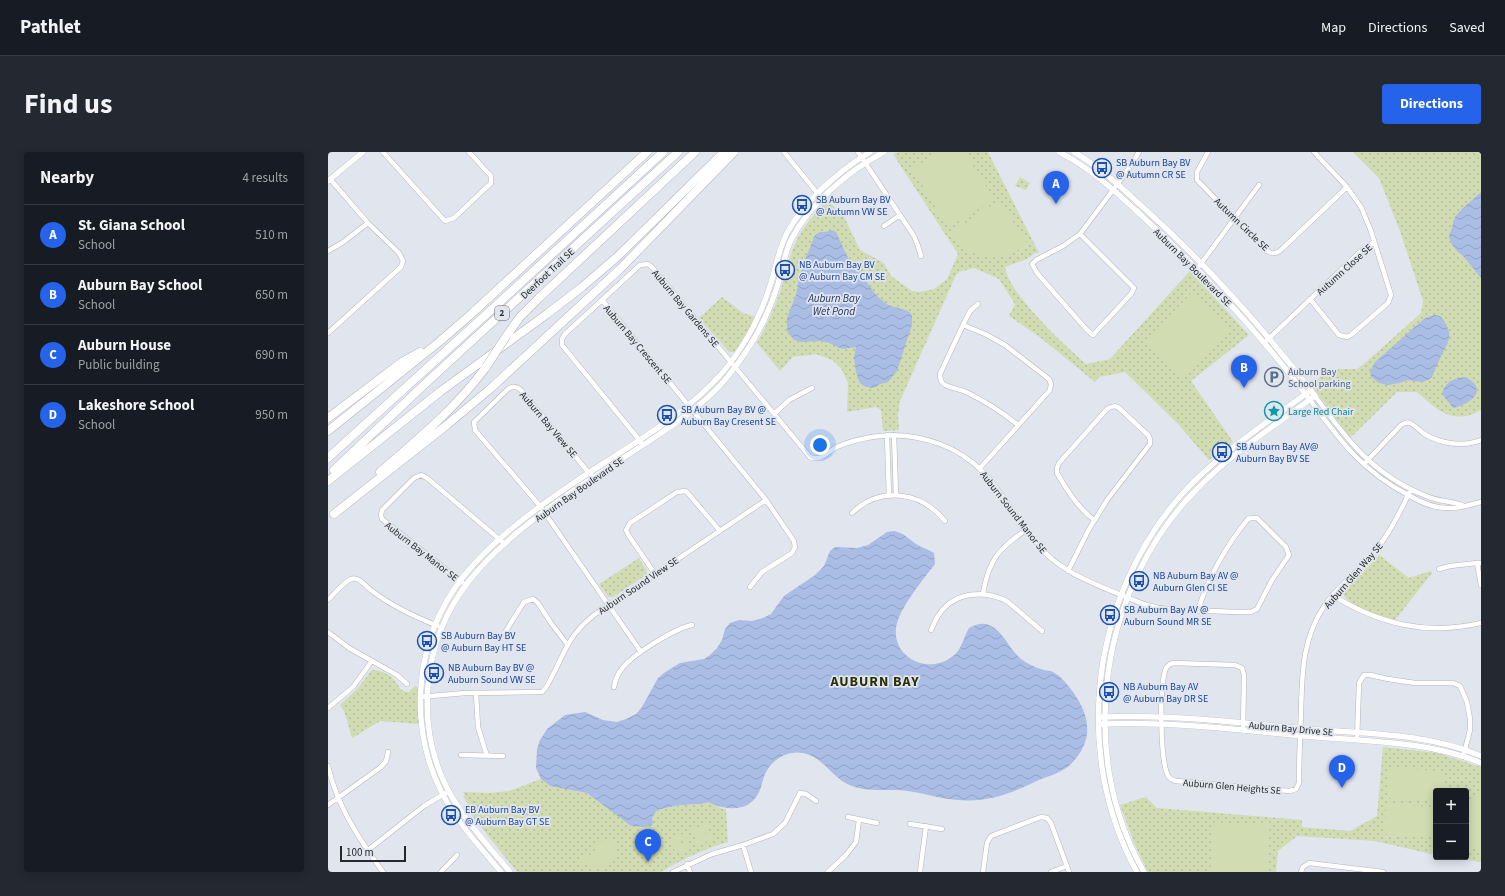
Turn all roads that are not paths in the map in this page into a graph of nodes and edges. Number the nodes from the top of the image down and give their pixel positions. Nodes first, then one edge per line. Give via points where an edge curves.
1 (364, 152) edge
2 (383, 152) edge
3 (469, 152) edge
4 (647, 152) edge
5 (663, 152) edge
6 (678, 152) edge
7 (695, 152) edge
8 (724, 152) edge
9 (734, 152) edge
10 (784, 152) edge
11 (870, 152) edge
12 (884, 152) edge
13 (1059, 152) edge
14 (1074, 152) edge
15 (1139, 152) edge
16 (1208, 152) edge
17 (1314, 152) edge
18 (1068, 154) edge
19 (860, 155) edge
20 (865, 163) junction
21 (329, 180) edge
22 (1117, 185) junction
23 (1259, 185) dead end
24 (1347, 187) junction
25 (1113, 190) junction
26 (817, 194) junction
27 (822, 200) junction
28 (900, 215) junction
29 (1235, 218) junction
30 (368, 222) junction
31 (884, 226) dead end
32 (1080, 234) junction
33 (1374, 242) junction
34 (328, 251) edge
35 (921, 256) dead end
36 (1201, 263) junction
37 (1197, 269) junction
38 (1310, 299) junction
39 (602, 300) junction
40 (978, 304) dead end
41 (963, 325) junction
42 (328, 333) edge
43 (1269, 338) junction
44 (439, 342) junction
45 (1264, 343) junction
46 (731, 362) junction
47 (735, 368) junction
48 (812, 388) dead end
49 (1311, 390) junction
50 (1306, 394) junction
51 (1315, 396) junction
52 (1310, 400) junction
53 (689, 405) junction
54 (693, 410) junction
55 (774, 414) junction
56 (328, 418) edge
57 (1018, 425) junction
58 (328, 431) edge
59 (887, 435) junction
60 (894, 435) junction
61 (639, 439) junction
62 (1481, 440) edge
63 (644, 444) junction
64 (328, 458) edge
65 (1368, 460) junction
66 (1363, 465) junction
67 (980, 468) junction
68 (589, 472) junction
69 (328, 476) edge
70 (593, 478) junction
71 (328, 481) edge
72 (1411, 489) junction
73 (1408, 495) junction
74 (889, 496) junction
75 (896, 496) junction
76 (766, 500) junction
77 (1481, 502) edge
78 (1463, 505) junction
79 (540, 506) junction
80 (544, 512) junction
81 (852, 513) dead end
82 (331, 516) edge
83 (1094, 520) junction
84 (945, 521) dead end
85 (1026, 530) junction
86 (720, 531) junction
87 (500, 540) junction
88 (505, 544) junction
89 (1479, 563) edge
90 (1440, 569) dead end
91 (1068, 571) junction
92 (655, 574) junction
93 (460, 581) junction
94 (466, 585) junction
95 (1481, 585) edge
96 (750, 587) dead end
97 (983, 593) junction
98 (1121, 594) junction
99 (1332, 595) junction
100 (1127, 597) junction
101 (328, 600) edge
102 (608, 605) junction
103 (1198, 610) junction
104 (1481, 623) edge
105 (435, 625) junction
106 (692, 625) dead end
107 (442, 628) junction
108 (932, 630) dead end
109 (1042, 631) dead end
110 (328, 632) edge
111 (504, 634) dead end
112 (568, 644) junction
113 (641, 652) junction
114 (371, 662) junction
115 (407, 684) dead end
116 (614, 687) dead end
117 (476, 693) junction
118 (427, 696) junction
119 (420, 697) junction
120 (328, 708) edge
121 (1105, 717) junction
122 (1161, 717) junction
123 (1098, 718) junction
124 (1243, 723) junction
125 (1105, 724) junction
126 (1161, 724) junction
127 (1098, 725) junction
128 (1300, 728) junction
129 (1243, 730) junction
130 (1358, 733) junction
131 (1300, 735) junction
132 (1357, 740) junction
133 (1465, 750) junction
134 (388, 752) dead end
135 (461, 756) dead end
136 (487, 756) junction
137 (503, 756) dead end
138 (1481, 756) edge
139 (1463, 757) junction
140 (1481, 763) edge
141 (328, 766) edge
142 (449, 792) junction
143 (443, 795) junction
144 (338, 798) junction
145 (816, 800) dead end
146 (328, 804) edge
147 (848, 817) dead end
148 (859, 820) junction
149 (877, 823) dead end
150 (910, 824) dead end
151 (926, 826) junction
152 (942, 829) dead end
153 (743, 845) junction
154 (368, 850) junction
155 (457, 855) dead end
156 (687, 864) junction
157 (1067, 866) junction
158 (505, 867) junction
159 (383, 872) edge
160 (441, 872) edge
161 (500, 872) edge
162 (510, 872) edge
163 (673, 872) edge
164 (690, 872) edge
165 (751, 872) edge
166 (828, 872) edge
167 (920, 872) edge
168 (983, 872) edge
169 (1051, 872) edge
170 (1069, 872) edge
171 (1137, 872) edge
172 (1144, 872) edge
173 (1301, 872) edge
174 (1383, 872) edge

1 - 21 street
2 - 3 street via 445,221 454,218 491,183 491,176
4 - 44 highway, Deerfoot Trail SE / 2
5 - 64 highway
6 - 69 highway, Deerfoot Trail SE / 2
7 - 82 highway, bridge via 520,317 486,367 451,407
8 - 71 highway via 582,287 441,391
9 - 82 highway via 621,268 495,384
10 - 26 street
11 - 19 street, Auburn Bay Boulevard SE
12 - 20 street, Auburn Bay Boulevard SE
13 - 18 street, Auburn Bay Boulevard SE
14 - 22 street, Auburn Bay Boulevard SE
15 - 22 street
16 - 29 street, Autumn Circle SE via 1197,172 1198,180
17 - 24 street
18 - 25 street, Auburn Bay Boulevard SE
19 - 20 street
19 - 26 street, Auburn Bay Boulevard SE
20 - 27 street, Auburn Bay Boulevard SE
20 - 28 street
21 - 30 street
22 - 25 street
22 - 36 street, Auburn Bay Boulevard SE
23 - 29 street
24 - 29 street, Autumn Circle SE via 1277,253 1267,251
24 - 33 street via 1361,207
25 - 32 street
25 - 37 street, Auburn Bay Boulevard SE
26 - 27 street
26 - 46 street, Auburn Bay Boulevard SE via 802,210 787,234 758,317
27 - 47 street, Auburn Bay Boulevard SE via 804,218 791,241 765,319
28 - 31 street
28 - 35 street via 916,240
29 - 36 street
30 - 34 street
30 - 42 street via 401,256 401,267
32 - 32 street via 1134,288 1093,334 1086,330 1032,264
33 - 38 street, Autumn Close SE via 1361,250
33 - 38 street, Autumn Close SE via 1391,295 1388,303 1351,335 1344,337
36 - 37 street
36 - 43 street, Auburn Bay Boulevard SE
37 - 45 street, Auburn Bay Boulevard SE
38 - 43 street, Autumn Close SE
39 - 46 street, Auburn Bay Gardens SE via 640,265 648,264
39 - 53 street, Auburn Bay Crescent SE
39 - 61 street, Auburn Bay Crescent SE via 565,334 562,345
40 - 41 street via 970,311
41 - 57 street via 940,374 941,380 944,384 996,408
41 - 57 street via 1005,345 1024,358 1050,382 1050,390
43 - 45 street, Autumn Close SE
43 - 49 street, Auburn Bay Boulevard SE
44 - 56 highway via 402,362
44 - 58 highway, Deerfoot Trail SE / 2
45 - 50 street, Auburn Bay Boulevard SE
46 - 47 street, Auburn Sound Manor SE
46 - 53 street, Auburn Bay Boulevard SE
47 - 54 street, Auburn Bay Boulevard SE via 712,394
47 - 55 street, Auburn Sound Manor SE
48 - 55 street via 789,400
49 - 50 street
49 - 51 street, Auburn Bay Boulevard SE
50 - 52 street, Auburn Bay Boulevard SE
50 - 98 street via 1224,455 1183,494 1143,548
51 - 52 street
51 - 65 street via 1345,437
52 - 66 street via 1340,441
52 - 100 street via 1196,489 1160,534
53 - 54 street, Auburn Bay Crescent SE
53 - 61 street, Auburn Bay Boulevard SE
54 - 63 street, Auburn Bay Boulevard SE
54 - 76 street
55 - 59 street, Auburn Sound Manor SE via 812,458 858,440
57 - 67 street
59 - 60 street, Auburn Sound Manor SE
59 - 74 street
60 - 67 street, Auburn Sound Manor SE via 942,444
60 - 75 street
61 - 63 street, Auburn Bay Crescent SE
61 - 68 street, Auburn Bay Boulevard SE
62 - 65 street via 1460,444 1444,442 1405,423
63 - 70 street, Auburn Bay Boulevard SE
65 - 66 street
65 - 72 street
66 - 73 street
67 - 85 street, Auburn Sound Manor SE via 999,489
68 - 70 street, Auburn Bay View SE
68 - 79 street, Auburn Bay Boulevard SE
68 - 79 street, Auburn Bay View SE via 521,390 514,387 508,389 474,422 475,428
70 - 80 street, Auburn Bay Boulevard SE
72 - 73 street, Auburn Glen Way SE
72 - 78 street
73 - 78 street via 1435,506 1452,508
73 - 99 street, Auburn Glen Way SE via 1381,543
74 - 75 street
74 - 81 street via 869,500
75 - 84 street via 924,503
76 - 86 street, Auburn Sound View SE
76 - 96 street via 794,541 795,547 792,553 762,572
77 - 78 street
79 - 80 street
79 - 87 street, Auburn Bay Boulevard SE
80 - 88 street, Auburn Bay Boulevard SE
80 - 102 street
83 - 83 street via 1151,442 1148,435 1116,406 1107,409 1057,468 1058,475 1074,499
83 - 91 street
85 - 91 street, Auburn Sound Manor SE via 1049,557
85 - 97 street via 996,555 987,573
86 - 92 street, Auburn Sound View SE
86 - 92 street via 686,491 679,491 630,523 626,530
87 - 88 street, Auburn Bay Manor SE
87 - 93 street, Auburn Bay Boulevard SE
87 - 93 street, Auburn Bay Manor SE via 423,476 416,477 382,510 384,521
88 - 94 street, Auburn Bay Boulevard SE
89 - 90 street
89 - 95 street
91 - 98 street, Auburn Sound Manor SE
92 - 102 street, Auburn Sound View SE
93 - 94 street, Auburn Bay Manor SE
93 - 105 street, Auburn Bay Boulevard SE
94 - 107 street, Auburn Bay Boulevard SE
97 - 108 street via 951,602 940,612
97 - 109 street via 1008,602
98 - 100 street, Auburn Sound Manor SE
98 - 123 street via 1104,653
99 - 104 street via 1369,615 1406,626 1439,628
99 - 128 street, Auburn Glen Way SE via 1315,622 1307,644 1302,671
100 - 103 street, Auburn Sound Manor SE via 1160,608
100 - 121 street via 1109,662
101 - 105 street via 349,581 355,579 398,608
102 - 112 street, Auburn Sound View SE via 585,622
102 - 113 street
103 - 103 street, Auburn Sound Manor SE via 1251,612 1258,607 1289,555 1286,547 1260,520 1254,517 1248,519 1229,544 1212,573
105 - 107 street
105 - 119 street, Auburn Bay Boulevard SE via 424,660
106 - 113 street via 675,631
107 - 118 street, Auburn Bay Boulevard SE via 431,661
110 - 114 street
111 - 112 street via 524,602 532,599 538,603
112 - 117 street, Auburn Sound View SE via 547,688 542,692
113 - 116 street via 620,670
114 - 115 street via 391,671
114 - 120 street via 353,687
117 - 118 street, Auburn Sound View SE
117 - 136 street via 478,728
118 - 119 street, Auburn Sound View SE
118 - 142 street, Auburn Bay Boulevard SE via 431,742
119 - 143 street, Auburn Bay Boulevard SE via 424,742
121 - 122 street, Auburn Bay Drive SE
121 - 123 street, Auburn Bay Drive SE
121 - 125 street
122 - 124 street, Auburn Bay Drive SE
122 - 124 street via 1165,671 1170,664 1235,665 1242,668 1244,675
122 - 126 street
123 - 127 street
124 - 128 street, Auburn Bay Drive SE
124 - 129 street
125 - 126 street, Auburn Bay Drive SE
125 - 127 street, Auburn Bay Drive SE
125 - 172 street via 1114,796 1125,831
126 - 129 street, Auburn Bay Drive SE
126 - 131 street, Auburn Glen Heights SE via 1167,773 1171,779 1290,791 1296,789 1299,782
127 - 171 street via 1101,764 1107,793 1120,836
128 - 130 street, Auburn Bay Drive SE
128 - 131 street, Auburn Glen Way SE
129 - 131 street, Auburn Bay Drive SE
130 - 132 street
130 - 133 street, Auburn Bay Drive SE via 1419,739
130 - 133 street via 1359,683 1364,675 1415,683 1454,684 1461,689 1469,708 1470,724
131 - 132 street, Auburn Bay Drive SE
132 - 139 street, Auburn Bay Drive SE via 1421,747
133 - 138 street, Auburn Bay Drive SE
133 - 139 street
134 - 144 street via 381,767
135 - 136 street
136 - 137 street
139 - 140 street, Auburn Bay Drive SE
141 - 144 street
142 - 143 street
142 - 158 street, Auburn Bay Boulevard SE via 467,820
143 - 154 street
143 - 161 street, Auburn Bay Boulevard SE
144 - 146 street
144 - 154 street
145 - 153 street via 800,793 785,823 778,830 766,838
147 - 148 street
148 - 149 street
148 - 166 street via 856,842
150 - 151 street
151 - 152 street
151 - 167 street
153 - 156 street
153 - 165 street
154 - 159 street
155 - 160 street
156 - 163 street
156 - 164 street
157 - 168 street via 1051,823 1047,818 1041,817 991,836 987,843
157 - 169 street
157 - 170 street
158 - 161 street
158 - 162 street, Auburn Bay Boulevard SE
173 - 174 street via 1309,863

